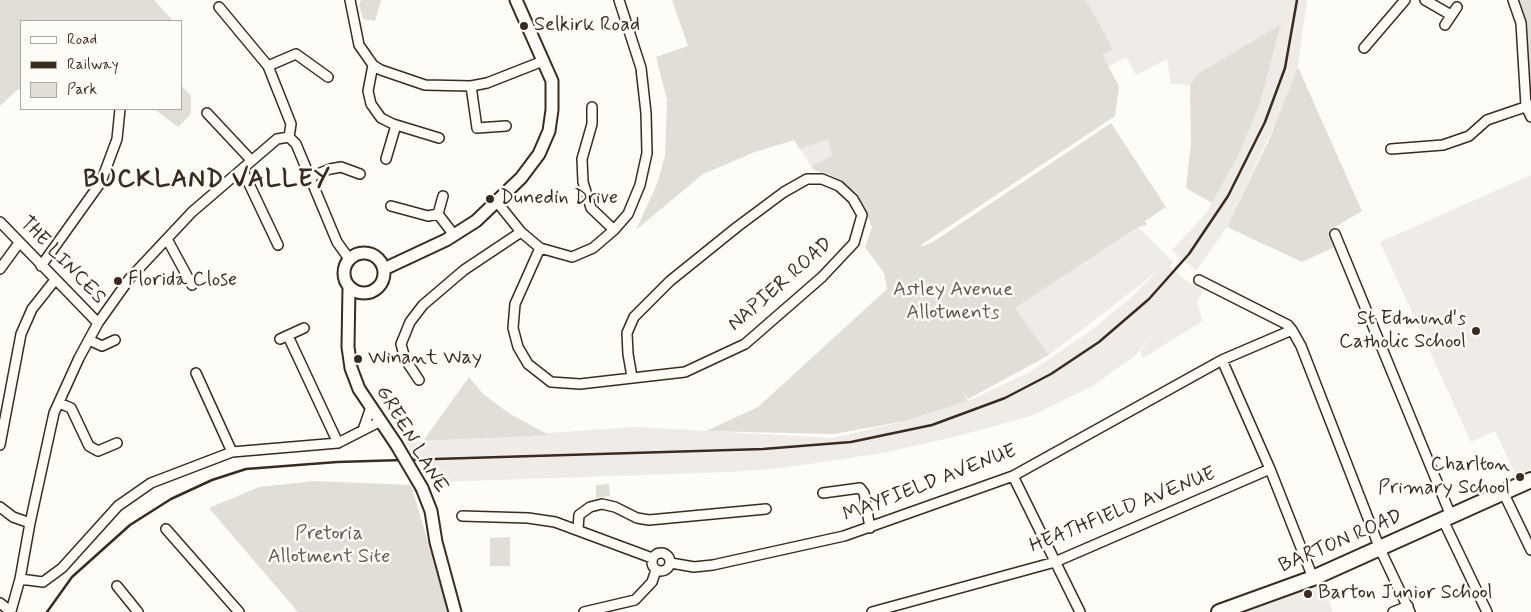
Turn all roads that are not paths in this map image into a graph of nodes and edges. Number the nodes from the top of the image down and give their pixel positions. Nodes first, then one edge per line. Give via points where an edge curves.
1 (350, 0) edge
2 (516, 0) edge
3 (618, 0) edge
4 (1513, 0) edge
5 (1416, 1) edge
6 (1457, 7) dead end
7 (219, 8) dead end
8 (1451, 15) junction
9 (1445, 25) dead end
10 (1364, 48) dead end
11 (543, 61) junction
12 (373, 65) junction
13 (268, 66) junction
14 (328, 77) dead end
15 (471, 86) junction
16 (1528, 105) edge
17 (592, 107) dead end
18 (120, 110) edge
19 (207, 114) dead end
20 (1531, 117) edge
21 (396, 125) junction
22 (506, 126) dead end
23 (289, 137) junction
24 (440, 138) dead end
25 (1391, 149) dead end
26 (386, 159) dead end
27 (251, 160) junction
28 (242, 169) junction
29 (360, 174) dead end
30 (308, 178) junction
31 (444, 196) dead end
32 (497, 202) junction
33 (391, 206) dead end
34 (438, 214) junction
35 (0, 222) edge
36 (614, 230) junction
37 (521, 232) junction
38 (1335, 234) dead end
39 (454, 235) junction
40 (167, 238) junction
41 (19, 243) junction
42 (278, 245) dead end
43 (540, 248) junction
44 (350, 260) junction
45 (41, 266) junction
46 (0, 269) edge
47 (384, 269) junction
48 (55, 280) junction
49 (1199, 280) dead end
50 (192, 285) dead end
51 (349, 287) junction
52 (362, 293) junction
53 (350, 315) junction
54 (98, 324) junction
55 (304, 328) dead end
56 (1292, 330) junction
57 (88, 340) junction
58 (115, 340) dead end
59 (1222, 360) junction
60 (196, 373) dead end
61 (632, 377) junction
62 (419, 380) dead end
63 (59, 403) junction
64 (371, 407) junction
65 (381, 421) junction
66 (363, 430) junction
67 (117, 443) dead end
68 (338, 443) junction
69 (0, 445) edge
70 (232, 452) junction
71 (1270, 469) junction
72 (1013, 476) junction
73 (1531, 480) edge
74 (1503, 492) junction
75 (823, 493) dead end
76 (0, 507) edge
77 (766, 509) dead end
78 (462, 516) dead end
79 (1447, 518) junction
80 (30, 522) junction
81 (870, 528) junction
82 (166, 529) dead end
83 (578, 529) junction
84 (1530, 544) edge
85 (1380, 549) junction
86 (652, 558) junction
87 (1055, 562) junction
88 (671, 563) junction
89 (656, 570) junction
90 (1314, 578) junction
91 (20, 579) junction
92 (117, 586) dead end
93 (0, 603) edge
94 (1409, 609) edge
95 (11, 612) edge
96 (138, 612) edge
97 (239, 612) edge
98 (455, 612) edge
99 (584, 612) edge
100 (872, 612) edge
101 (1080, 612) edge
102 (1219, 612) edge
103 (1394, 612) edge
104 (1487, 612) edge

1 - 12 street via 359,44
2 - 11 street
3 - 36 street via 641,68 647,153 640,184 628,214
4 - 16 street via 1521,23
5 - 8 street
5 - 10 street
6 - 8 street
7 - 13 street
8 - 9 street
11 - 15 street
11 - 32 street via 552,81 549,131 539,154
12 - 15 street via 425,85
12 - 21 street via 368,91 371,104 381,118
13 - 14 street via 296,54
13 - 23 street via 291,124
15 - 22 street via 477,128
16 - 20 street
16 - 25 street via 1487,120 1468,136 1442,145
17 - 36 street via 592,124 582,159 583,182 591,208
18 - 45 street via 117,139 101,182
19 - 27 street
21 - 24 street
21 - 26 street
23 - 27 street via 280,137
23 - 30 street via 296,144
27 - 28 street
28 - 40 street
28 - 42 street
29 - 30 street via 341,168
30 - 44 street via 336,242
31 - 34 street
32 - 37 street
32 - 39 street
33 - 34 street via 428,216
34 - 39 street
35 - 41 street, THE LINCES
36 - 43 street via 593,248 572,257
37 - 43 street
37 - 62 street via 464,270 422,304 401,344 405,359
38 - 79 street
39 - 47 street
40 - 50 street
40 - 54 street via 130,278
41 - 45 street, THE LINCES
41 - 46 street
43 - 61 street, NAPIER ROAD via 515,304 513,328 518,347 528,364 551,382 580,384
44 - 47 street via 367,253 378,258
44 - 51 street via 344,275
45 - 48 street, THE LINCES
47 - 52 street via 379,286
48 - 54 street, THE LINCES
48 - 69 street via 32,309 22,334
49 - 56 street via 1288,325
51 - 52 street
51 - 53 street, GREEN LANE
52 - 53 street, GREEN LANE
53 - 64 street, GREEN LANE via 348,347 352,368 359,389
54 - 57 street
55 - 68 street via 284,338
56 - 59 street, MAYFIELD AVENUE
56 - 85 street
57 - 58 street via 102,346
57 - 63 street
59 - 71 street
59 - 72 street, MAYFIELD AVENUE
60 - 70 street
61 - 61 street, NAPIER ROAD via 685,372 745,344 822,278 854,243 862,216 853,199 839,186 822,179 807,179 784,192 670,281 634,316 628,333
63 - 67 street via 70,408 89,446 98,451
63 - 80 street
64 - 65 street, GREEN LANE
64 - 66 street
65 - 66 street
65 - 98 street, GREEN LANE, bridge via 422,488 431,511
66 - 68 street
68 - 70 street
70 - 91 street via 151,484 118,506 62,568 43,582
71 - 87 street, HEATHFIELD AVENUE
71 - 90 street
72 - 81 street, MAYFIELD AVENUE
72 - 87 street
73 - 74 main road, BARTON ROAD
74 - 79 main road, BARTON ROAD
74 - 84 street
75 - 81 street via 860,488 864,493
76 - 80 street via 13,517
77 - 83 street via 649,520 602,504 579,515
78 - 83 street via 528,518
79 - 85 main road, BARTON ROAD
79 - 104 street
80 - 91 street
81 - 88 street, MAYFIELD AVENUE via 713,565 694,567
82 - 97 street
83 - 86 street
85 - 90 main road, BARTON ROAD
85 - 94 street
86 - 88 street, MAYFIELD AVENUE via 663,552
86 - 89 street
87 - 100 street, HEATHFIELD AVENUE
87 - 101 street
88 - 89 street via 664,570
89 - 99 street via 652,582 635,600
90 - 102 main road, BARTON ROAD
91 - 95 street
92 - 96 street
93 - 95 street
94 - 103 street

